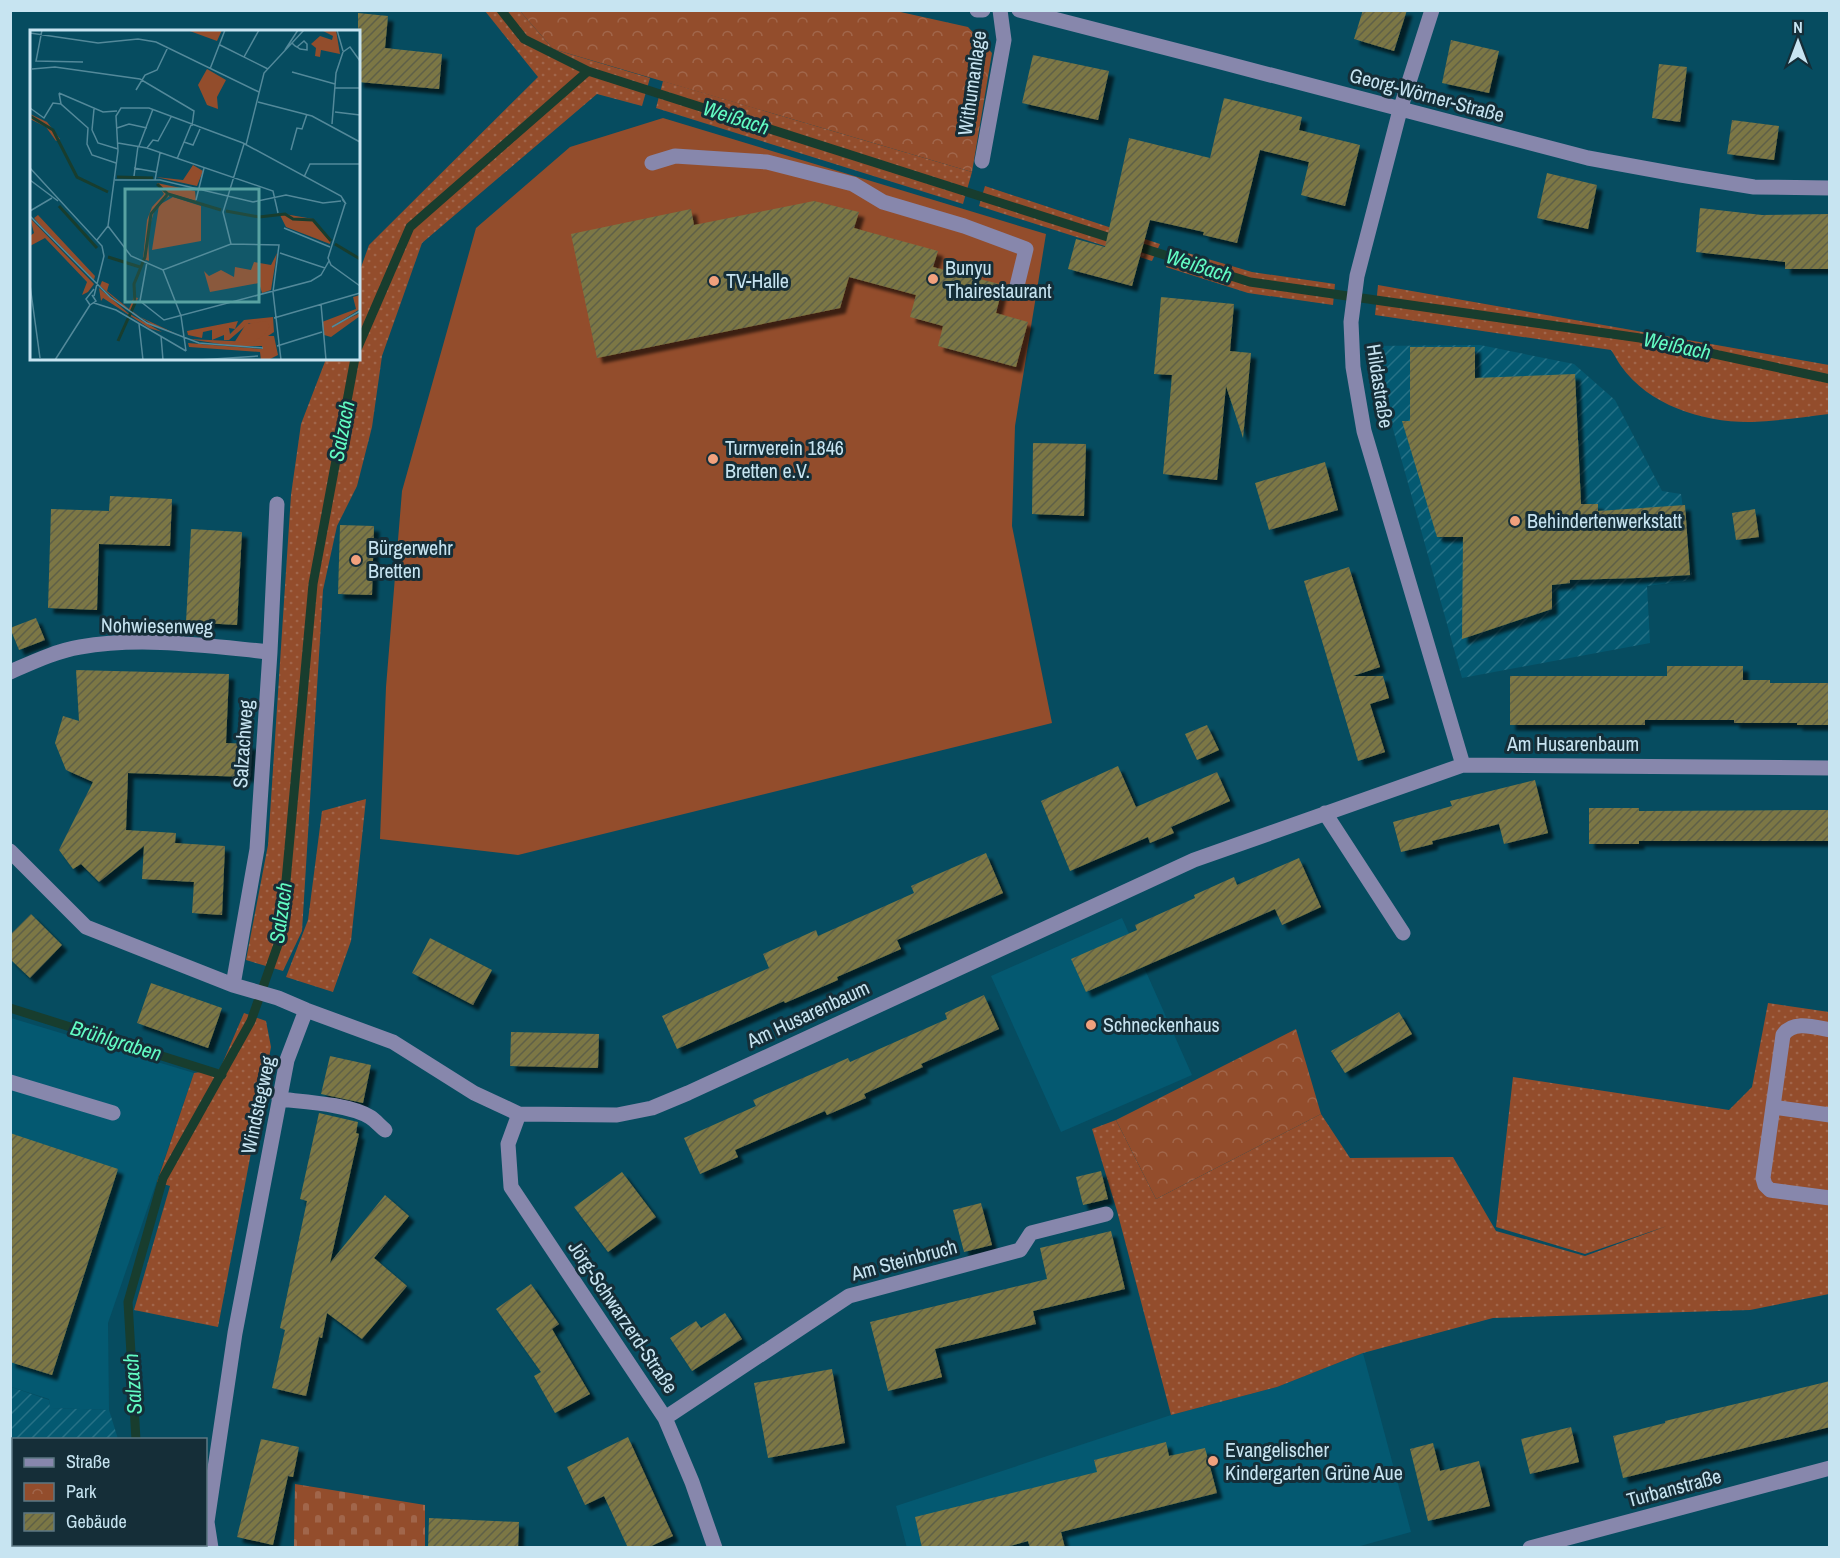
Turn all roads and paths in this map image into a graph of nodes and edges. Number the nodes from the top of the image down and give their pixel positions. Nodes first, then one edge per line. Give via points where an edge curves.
1 (977, 10) edge
2 (983, 10) edge
3 (1000, 10) edge
4 (1019, 10) edge
5 (1432, 10) edge
6 (1400, 110) junction
7 (982, 161) dead end
8 (652, 163) dead end
9 (1830, 188) edge
10 (1016, 290) dead end
11 (278, 504) dead end
12 (270, 652) junction
13 (10, 672) edge
14 (1463, 765) junction
15 (1830, 768) edge
16 (1324, 813) junction
17 (10, 851) edge
18 (1403, 933) dead end
19 (238, 986) junction
20 (306, 1010) junction
21 (1830, 1030) edge
22 (10, 1082) edge
23 (279, 1099) junction
24 (1773, 1107) junction
25 (113, 1113) dead end
26 (519, 1114) junction
27 (1830, 1115) edge
28 (385, 1130) dead end
29 (1830, 1198) edge
30 (1106, 1214) dead end
31 (665, 1418) junction
32 (1830, 1468) edge
33 (211, 1548) edge
34 (715, 1548) edge
35 (1530, 1548) edge

1 - 2 street
3 - 7 street, Withumanlage via 1004,40
4 - 6 street, Georg-Wörner-Straße
5 - 6 street, Hildastraße
6 - 9 street, Georg-Wörner-Straße via 1588,158 1681,176 1754,187
6 - 14 street, Hildastraße via 1357,276 1351,322 1353,368 1364,431
8 - 10 street via 675,156 766,162 853,184 883,202 1026,249
11 - 12 street, Salzachweg
12 - 13 street, Nohwiesenweg via 119,642 79,647
12 - 19 street, Salzachweg via 257,849
14 - 15 street, Am Husarenbaum
14 - 16 street, Am Husarenbaum
16 - 18 street
16 - 26 street, Am Husarenbaum via 1194,860 652,1108 617,1115
17 - 19 street via 86,927
19 - 20 street
20 - 23 street, Windstegweg via 287,1060
20 - 26 street, Am Husarenbaum via 393,1042 474,1093
21 - 24 street via 1797,1025 1787,1028
22 - 25 street
23 - 28 street via 352,1110 370,1117
23 - 33 street, Windstegweg via 235,1333 207,1522
24 - 27 street
24 - 29 street via 1765,1185 1770,1190
26 - 31 street, Jörg-Schwarzerd-Straße via 508,1144 511,1187
30 - 31 street, Am Steinbruch via 1031,1233 1020,1250 849,1296
31 - 34 street, Jörg-Schwarzerd-Straße
32 - 35 street, Turbanstraße

